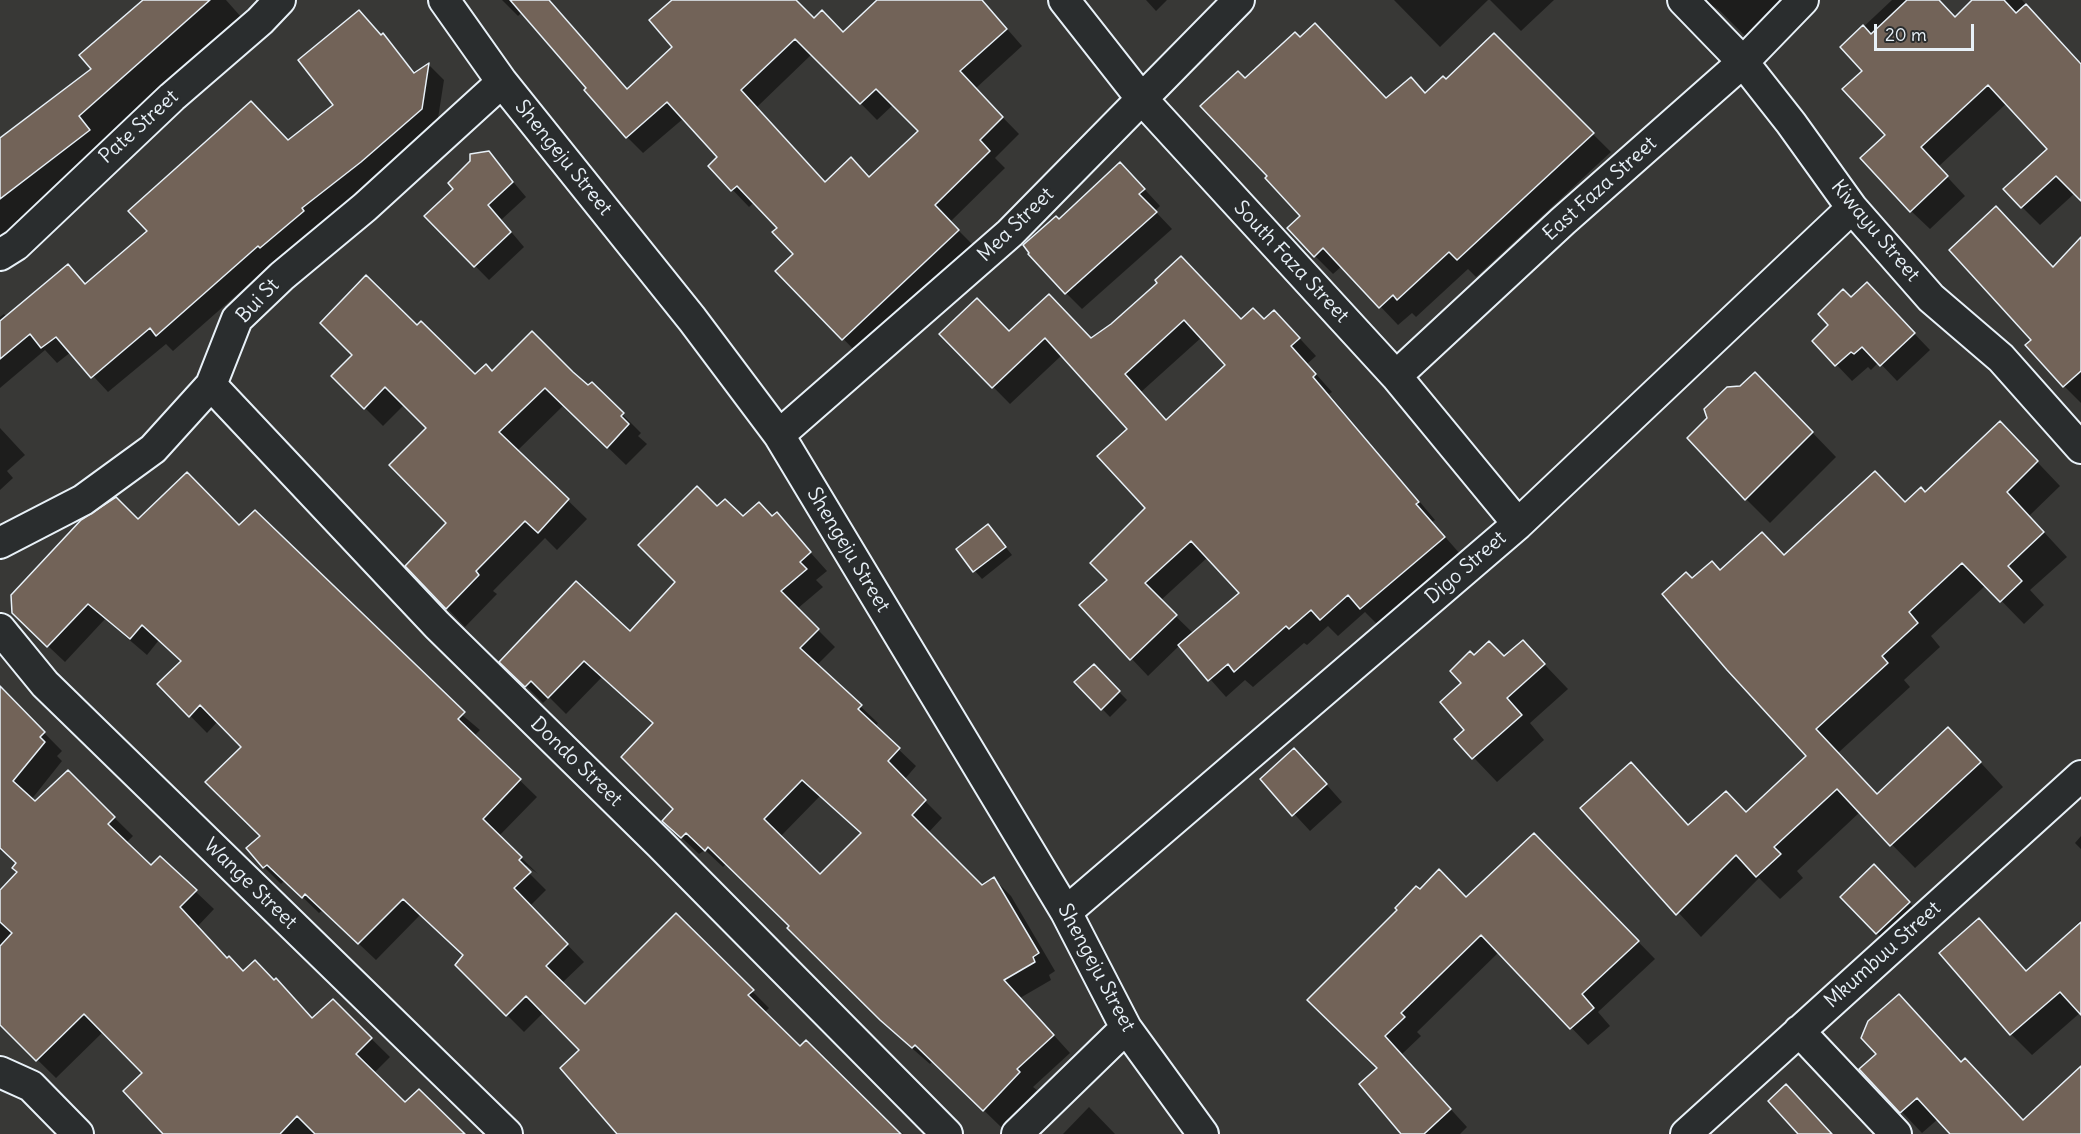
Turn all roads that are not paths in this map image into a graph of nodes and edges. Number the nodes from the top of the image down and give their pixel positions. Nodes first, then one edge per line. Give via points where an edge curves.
1 (280, 0) edge
2 (444, 0) edge
3 (1064, 0) edge
4 (1239, 0) edge
5 (1683, 0) edge
6 (1803, 0) edge
7 (1743, 62) junction
8 (501, 82) junction
9 (1141, 98) junction
10 (1852, 208) junction
11 (0, 255) edge
12 (1396, 376) junction
13 (211, 385) junction
14 (779, 435) junction
15 (2081, 448) edge
16 (1518, 524) junction
17 (0, 543) edge
18 (0, 629) edge
19 (2081, 776) edge
20 (1066, 912) junction
21 (1126, 1028) junction
22 (1799, 1031) junction
23 (0, 1071) edge
24 (78, 1134) edge
25 (507, 1134) edge
26 (947, 1134) edge
27 (1017, 1134) edge
28 (1203, 1134) edge
29 (1686, 1134) edge
30 (1896, 1134) edge

1 - 11 street, Pate Street
2 - 8 street, Shengeju Street
3 - 9 street, South Faza Street
4 - 9 street, Mea Street
5 - 7 street, Kiwayu Street
6 - 7 street, East Faza Street
7 - 10 street, Kiwayu Street
7 - 12 street, East Faza Street
8 - 13 street, Bui St via 237,319
8 - 14 street, Shengeju Street via 692,319
9 - 12 street, South Faza Street
9 - 14 street, Mea Street via 1010,233
10 - 15 street, Kiwayu Street via 1931,297 2001,358
10 - 16 street, Digo Street
12 - 16 street, South Faza Street
13 - 17 street, Bui St via 153,449 83,500
13 - 26 street, Dondo Street via 437,625
14 - 20 street, Shengeju Street
16 - 20 street, Digo Street
18 - 25 street, Wange Street via 45,684
19 - 22 street, Mkumbuu Street
20 - 21 street, Shengeju Street
21 - 27 street
21 - 28 street, Shengeju Street
22 - 29 street, Mkumbuu Street
22 - 30 street
23 - 24 street via 31,1086

